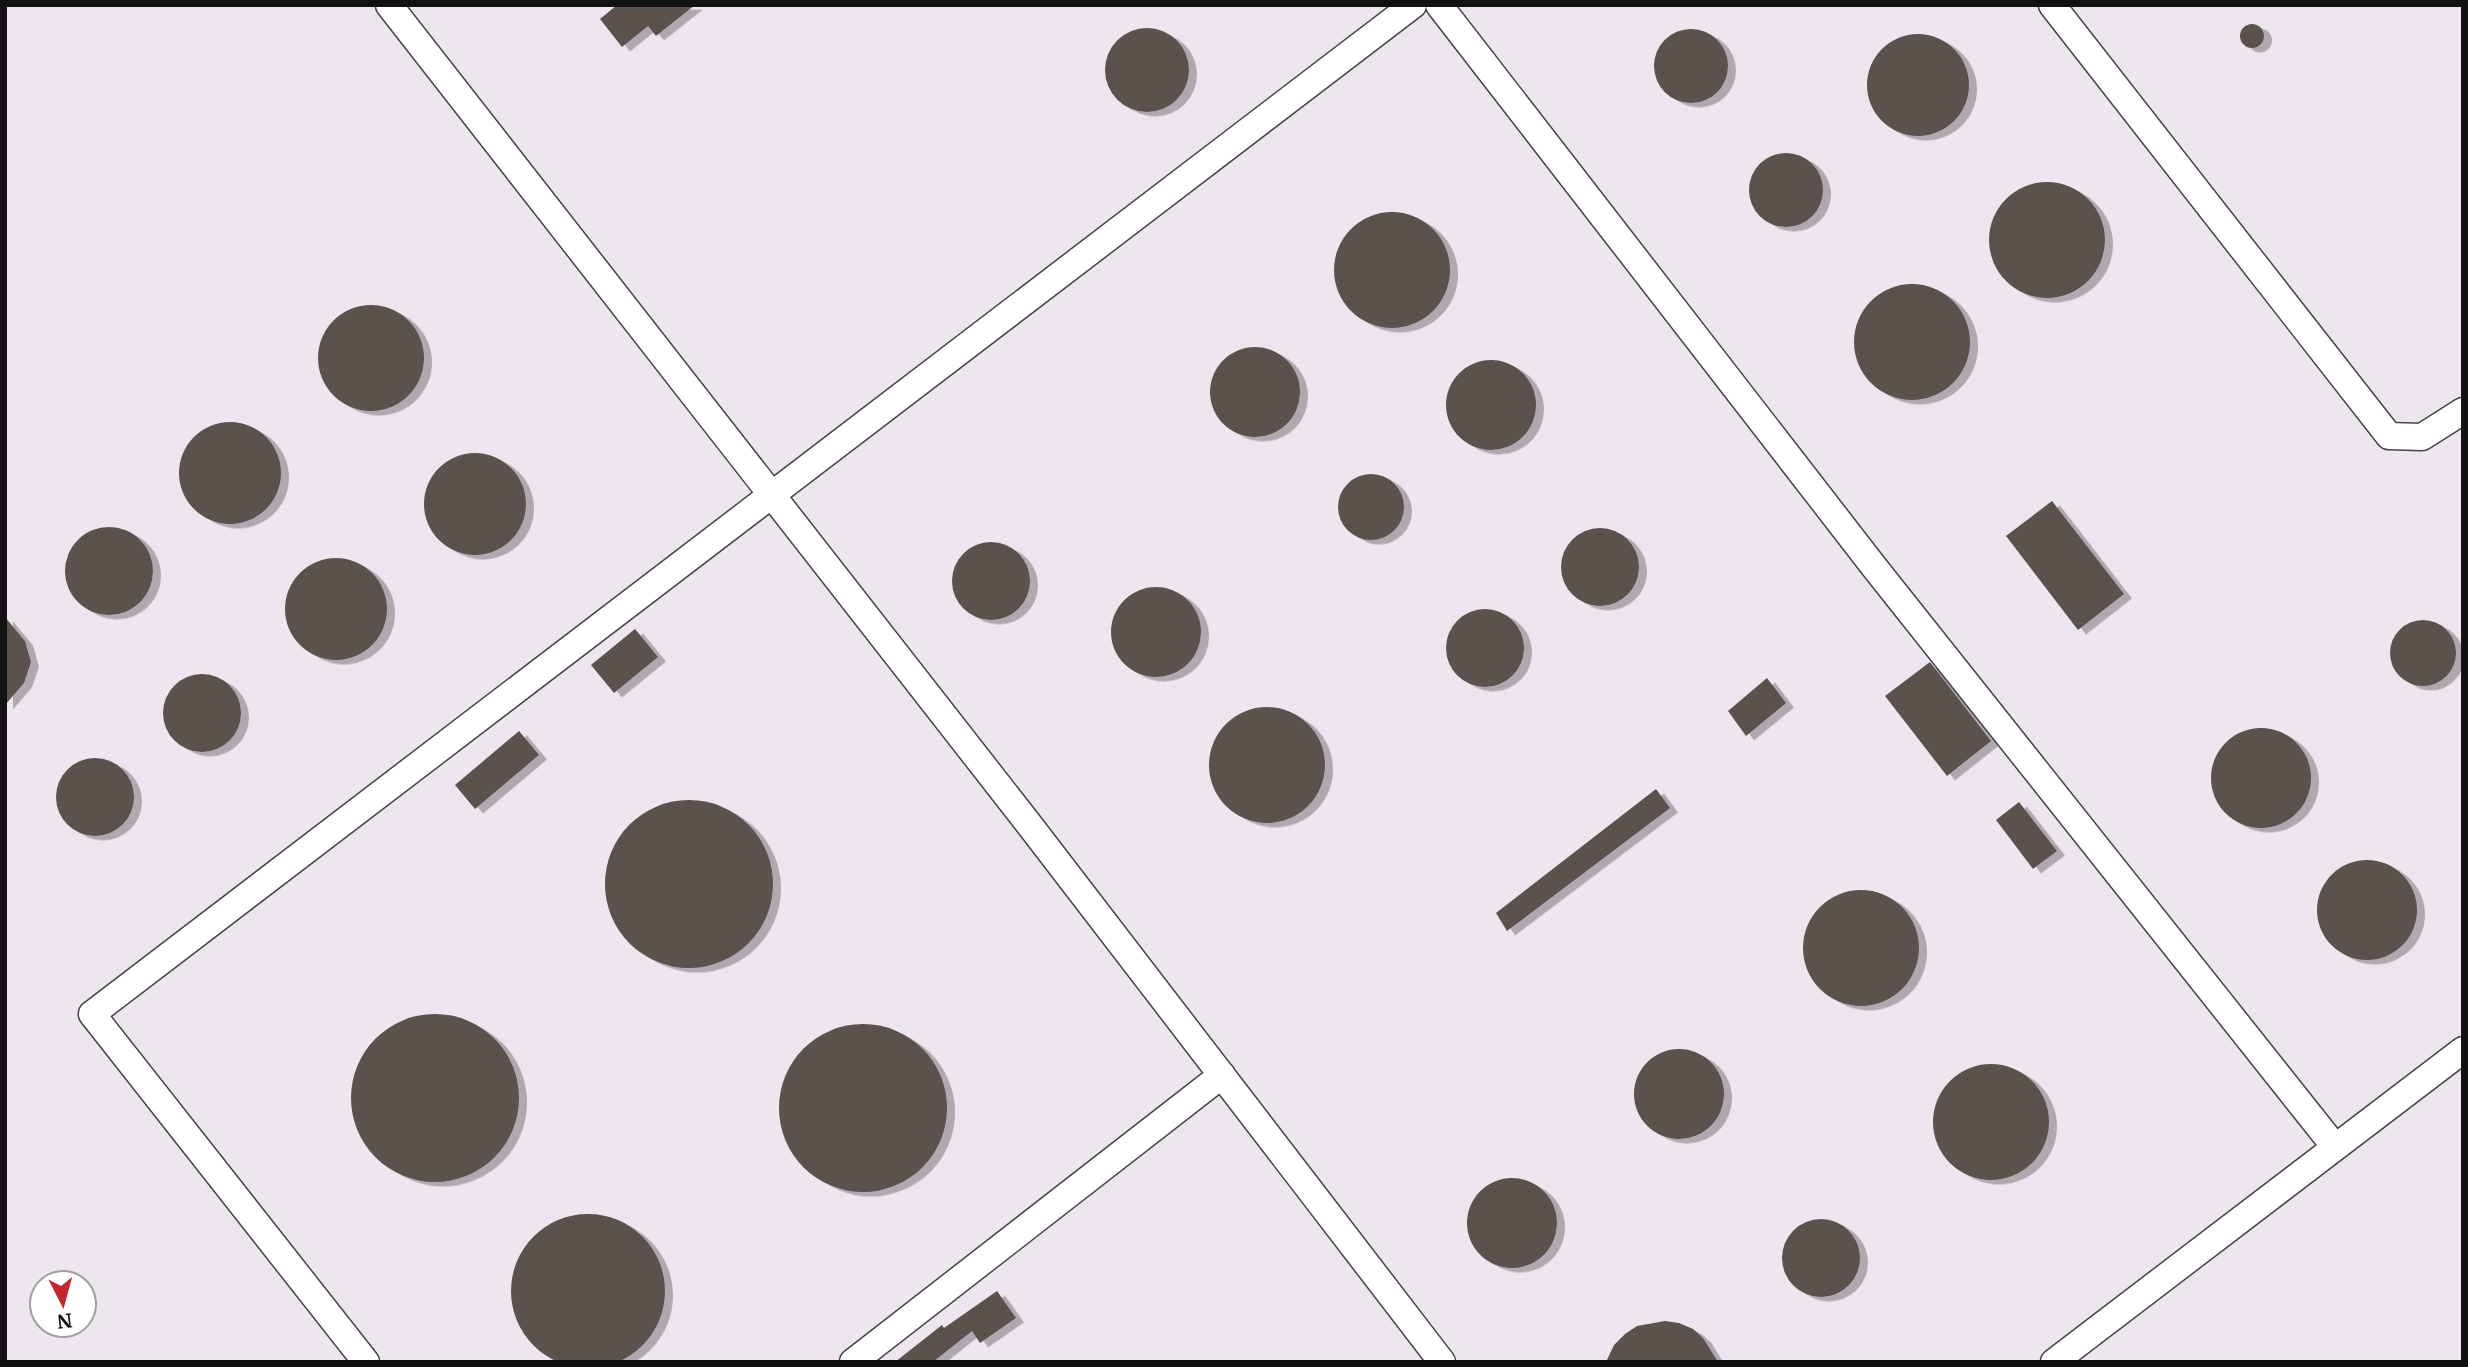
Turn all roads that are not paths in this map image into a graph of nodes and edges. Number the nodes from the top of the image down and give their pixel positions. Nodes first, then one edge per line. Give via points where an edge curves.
1 (389, 5) edge
2 (1413, 5) edge
3 (1439, 5) edge
4 (2052, 5) edge
5 (2463, 411) edge
6 (772, 495) junction
7 (2463, 1050) edge
8 (1222, 1075) junction
9 (2335, 1147) junction
10 (366, 1362) edge
11 (853, 1362) edge
12 (1442, 1362) edge
13 (2054, 1362) edge

1 - 6 lane
2 - 6 lane
3 - 9 lane via 1875,568
4 - 5 lane via 2389,436 2422,437
6 - 8 lane
6 - 10 lane via 92,1014
7 - 9 lane
8 - 11 lane
8 - 12 lane
9 - 13 lane

